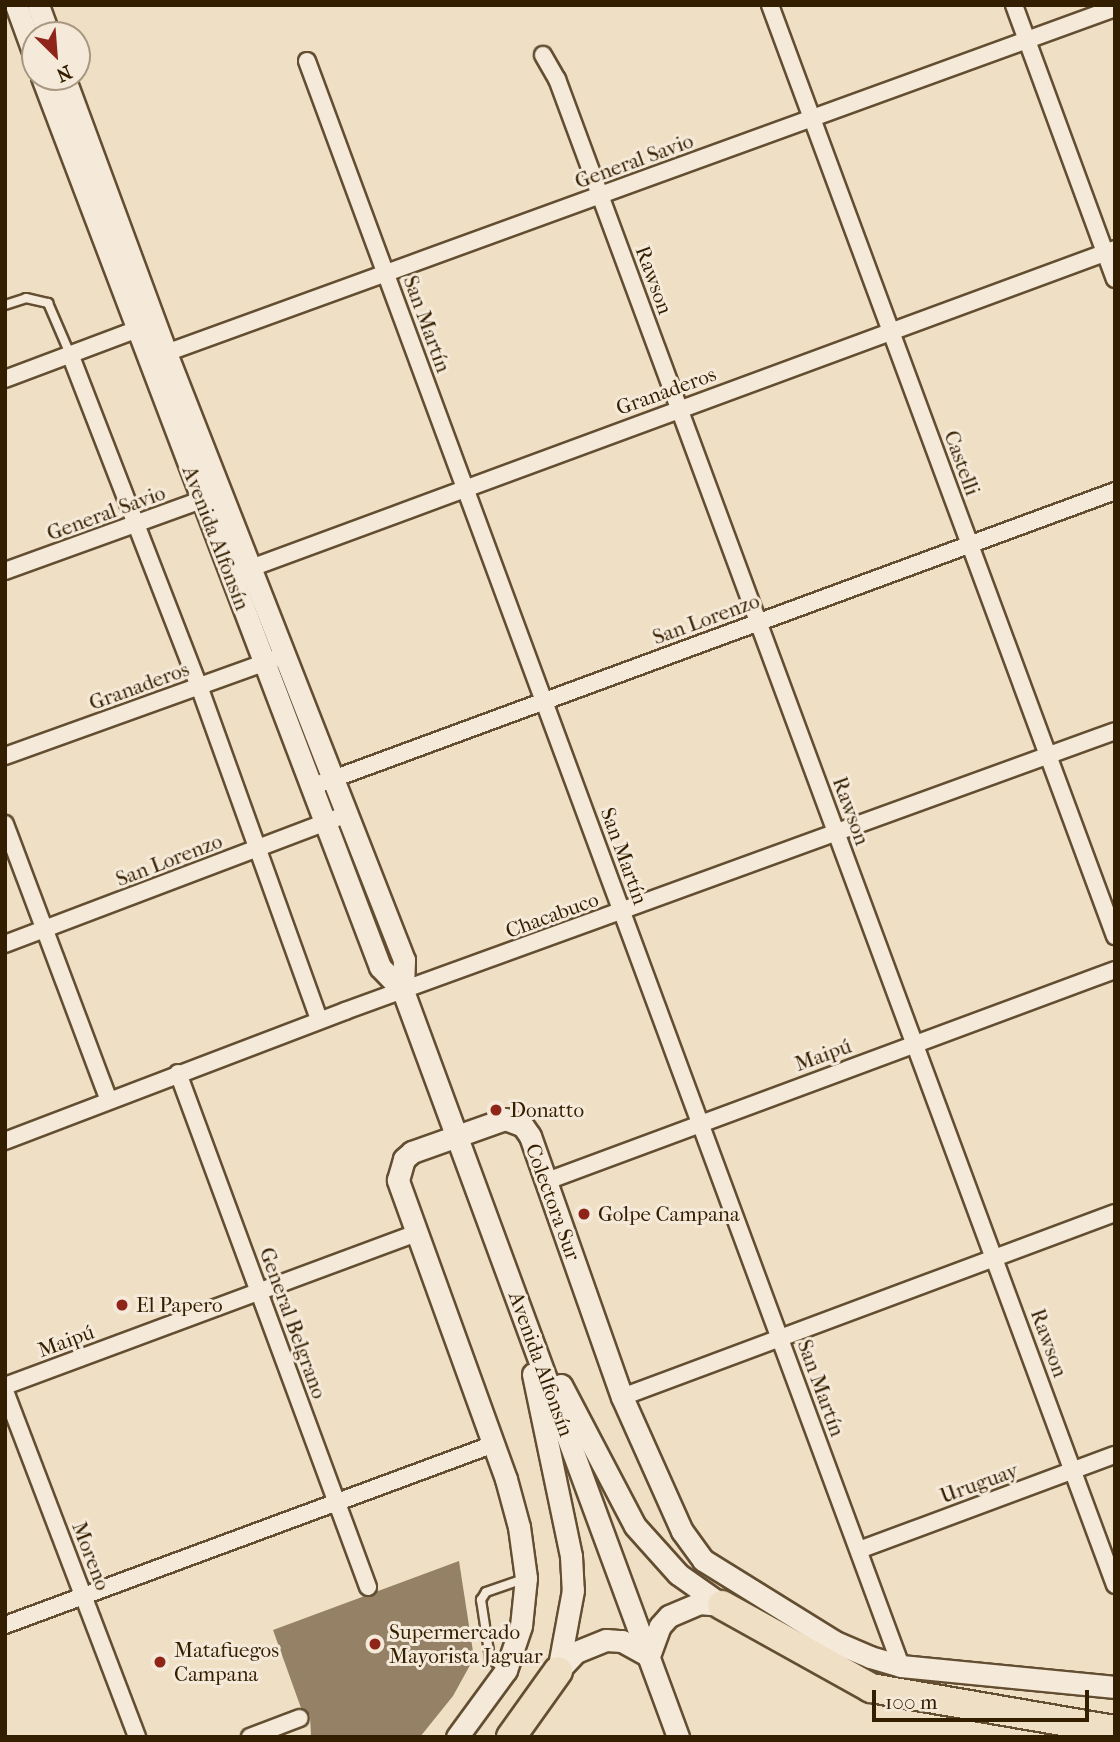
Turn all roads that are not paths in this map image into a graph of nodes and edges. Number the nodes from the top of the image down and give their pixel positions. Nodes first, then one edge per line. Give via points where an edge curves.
1 (770, 5) edge
2 (1014, 5) edge
3 (1115, 8) edge
4 (1027, 41) junction
5 (543, 55) dead end
6 (307, 61) dead end
7 (48, 91) edge
8 (69, 91) edge
9 (811, 120) junction
10 (600, 196) junction
11 (1110, 250) edge
12 (386, 273) junction
13 (1115, 279) edge
14 (5, 305) edge
15 (146, 326) junction
16 (890, 331) junction
17 (166, 353) junction
18 (70, 354) junction
19 (5, 379) edge
20 (679, 409) junction
21 (465, 487) junction
22 (1115, 491) edge
23 (211, 496) junction
24 (134, 526) junction
25 (969, 545) junction
26 (253, 566) junction
27 (5, 571) edge
28 (232, 575) junction
29 (759, 622) junction
30 (287, 655) junction
31 (265, 663) junction
32 (199, 687) junction
33 (544, 701) junction
34 (1115, 731) edge
35 (5, 756) edge
36 (1048, 756) junction
37 (334, 779) junction
38 (311, 787) junction
39 (347, 814) junction
40 (324, 823) junction
41 (5, 824) edge
42 (837, 833) junction
43 (255, 849) junction
44 (622, 912) junction
45 (45, 929) junction
46 (1115, 936) edge
47 (5, 944) edge
48 (1115, 970) edge
49 (403, 991) junction
50 (320, 1020) junction
51 (915, 1044) junction
52 (178, 1073) junction
53 (109, 1100) junction
54 (700, 1124) junction
55 (456, 1136) junction
56 (5, 1141) edge
57 (547, 1181) junction
58 (1115, 1213) edge
59 (416, 1233) junction
60 (995, 1258) junction
61 (259, 1292) junction
62 (517, 1301) junction
63 (780, 1338) junction
64 (5, 1388) edge
65 (622, 1397) junction
66 (494, 1444) junction
67 (1115, 1455) edge
68 (1074, 1470) junction
69 (337, 1502) junction
70 (859, 1550) junction
71 (526, 1578) junction
72 (1115, 1585) edge
73 (368, 1587) dead end
74 (83, 1596) junction
75 (722, 1605) junction
76 (5, 1625) edge
77 (649, 1656) junction
78 (901, 1666) junction
79 (506, 1670) junction
80 (558, 1671) junction
81 (1115, 1686) edge
82 (300, 1718) dead end
83 (1115, 1730) edge
84 (137, 1737) edge
85 (250, 1737) edge
86 (457, 1737) edge
87 (511, 1737) edge
88 (678, 1737) edge

1 - 9 street, Castelli
2 - 4 street
3 - 4 street, General Savio
4 - 9 street, General Savio
4 - 11 street
5 - 10 street, Rawson via 557,79
6 - 12 street, San Martín
7 - 15 main road, Avenida Alfonsín
8 - 15 main road, Avenida Alfonsín
9 - 10 street, General Savio
9 - 16 street, Castelli
10 - 12 street, General Savio
10 - 20 street, Rawson
11 - 13 street
11 - 16 street, Granaderos
12 - 17 street, General Savio
12 - 21 street, San Martín
14 - 18 lane via 26,298 48,303
15 - 17 main road, Avenida Alfonsín
15 - 18 street
15 - 23 main road, Avenida Alfonsín
16 - 20 street, Granaderos
16 - 25 street, Castelli
17 - 23 main road, Avenida Alfonsín
18 - 19 street
18 - 24 street
20 - 21 street, Granaderos
20 - 29 street, Rawson
21 - 26 street, Granaderos
21 - 33 street, San Martín
22 - 25 street, San Lorenzo
23 - 24 street, General Savio
23 - 26 main road, Avenida Alfonsín
23 - 28 main road, Avenida Alfonsín
24 - 27 street, General Savio
24 - 32 street
25 - 29 street, San Lorenzo
25 - 36 street, Castelli
26 - 28 street, Granaderos
26 - 30 main road, Avenida Alfonsín
28 - 31 main road, Avenida Alfonsín
29 - 33 street, San Lorenzo
29 - 42 street, Rawson
30 - 31 street, Granaderos
30 - 37 main road, Avenida Alfonsín
31 - 32 street, Granaderos
31 - 38 main road, Avenida Alfonsín
32 - 35 street, Granaderos
32 - 43 street
33 - 37 street, San Lorenzo
33 - 44 street, San Martín
34 - 36 street, Chacabuco
36 - 42 street, Chacabuco
36 - 46 street, Castelli
37 - 38 street, San Lorenzo
37 - 39 main road, Avenida Alfonsín
38 - 40 main road, Avenida Alfonsín
39 - 40 street, San Lorenzo
39 - 49 main road, Avenida Alfonsín via 404,960
40 - 43 street, San Lorenzo
40 - 49 main road, Avenida Alfonsín via 380,967
41 - 45 street
42 - 44 street, Chacabuco
42 - 51 street, Rawson
43 - 45 street, San Lorenzo
43 - 50 street
44 - 49 street, Chacabuco
44 - 54 street, San Martín
45 - 47 street, San Lorenzo
45 - 53 street
48 - 51 street, Maipú
49 - 50 street, Chacabuco
49 - 55 main road, Avenida Alfonsín
50 - 52 street, Chacabuco
51 - 54 street, Maipú
51 - 60 street, Rawson
52 - 53 street, Chacabuco
52 - 61 street, General Belgrano
53 - 56 street, Chacabuco
54 - 57 street, Maipú
54 - 63 street, San Martín
55 - 57 main road, Colectora Sur via 505,1119 514,1121 530,1136
55 - 59 main road, Colectora Sur via 412,1152 399,1169 398,1180
55 - 62 main road, Avenida Alfonsín
57 - 65 main road, Colectora Sur
58 - 60 street
59 - 61 street, Maipú
59 - 66 main road, Colectora Sur
60 - 63 street
60 - 68 street, Rawson
61 - 64 street, Maipú
61 - 69 street, General Belgrano
62 - 75 main road via 635,1526 678,1574
62 - 77 main road, Avenida Alfonsín
62 - 80 main road via 571,1556 573,1590
63 - 65 street
63 - 70 street, San Martín
64 - 74 street, Moreno
65 - 78 main road, Colectora Sur via 682,1531 702,1560 835,1642
66 - 69 street
66 - 71 main road, Colectora Sur via 519,1527
67 - 68 street, Uruguay
68 - 70 street, Uruguay
68 - 72 street, Rawson
69 - 73 street, General Belgrano
69 - 74 street
70 - 78 street, San Martín
71 - 79 main road, Colectora Sur via 521,1626
71 - 79 lane via 486,1592 481,1600 490,1658
74 - 76 street
74 - 84 street, Moreno
75 - 77 main road via 699,1603 669,1616 660,1626
75 - 83 highway via 871,1688
77 - 80 main road via 622,1641 606,1640 576,1652
77 - 88 main road, Avenida Alfonsín
78 - 81 main road, Colectora Sur
79 - 86 main road, Colectora Sur
80 - 87 highway
82 - 85 street

